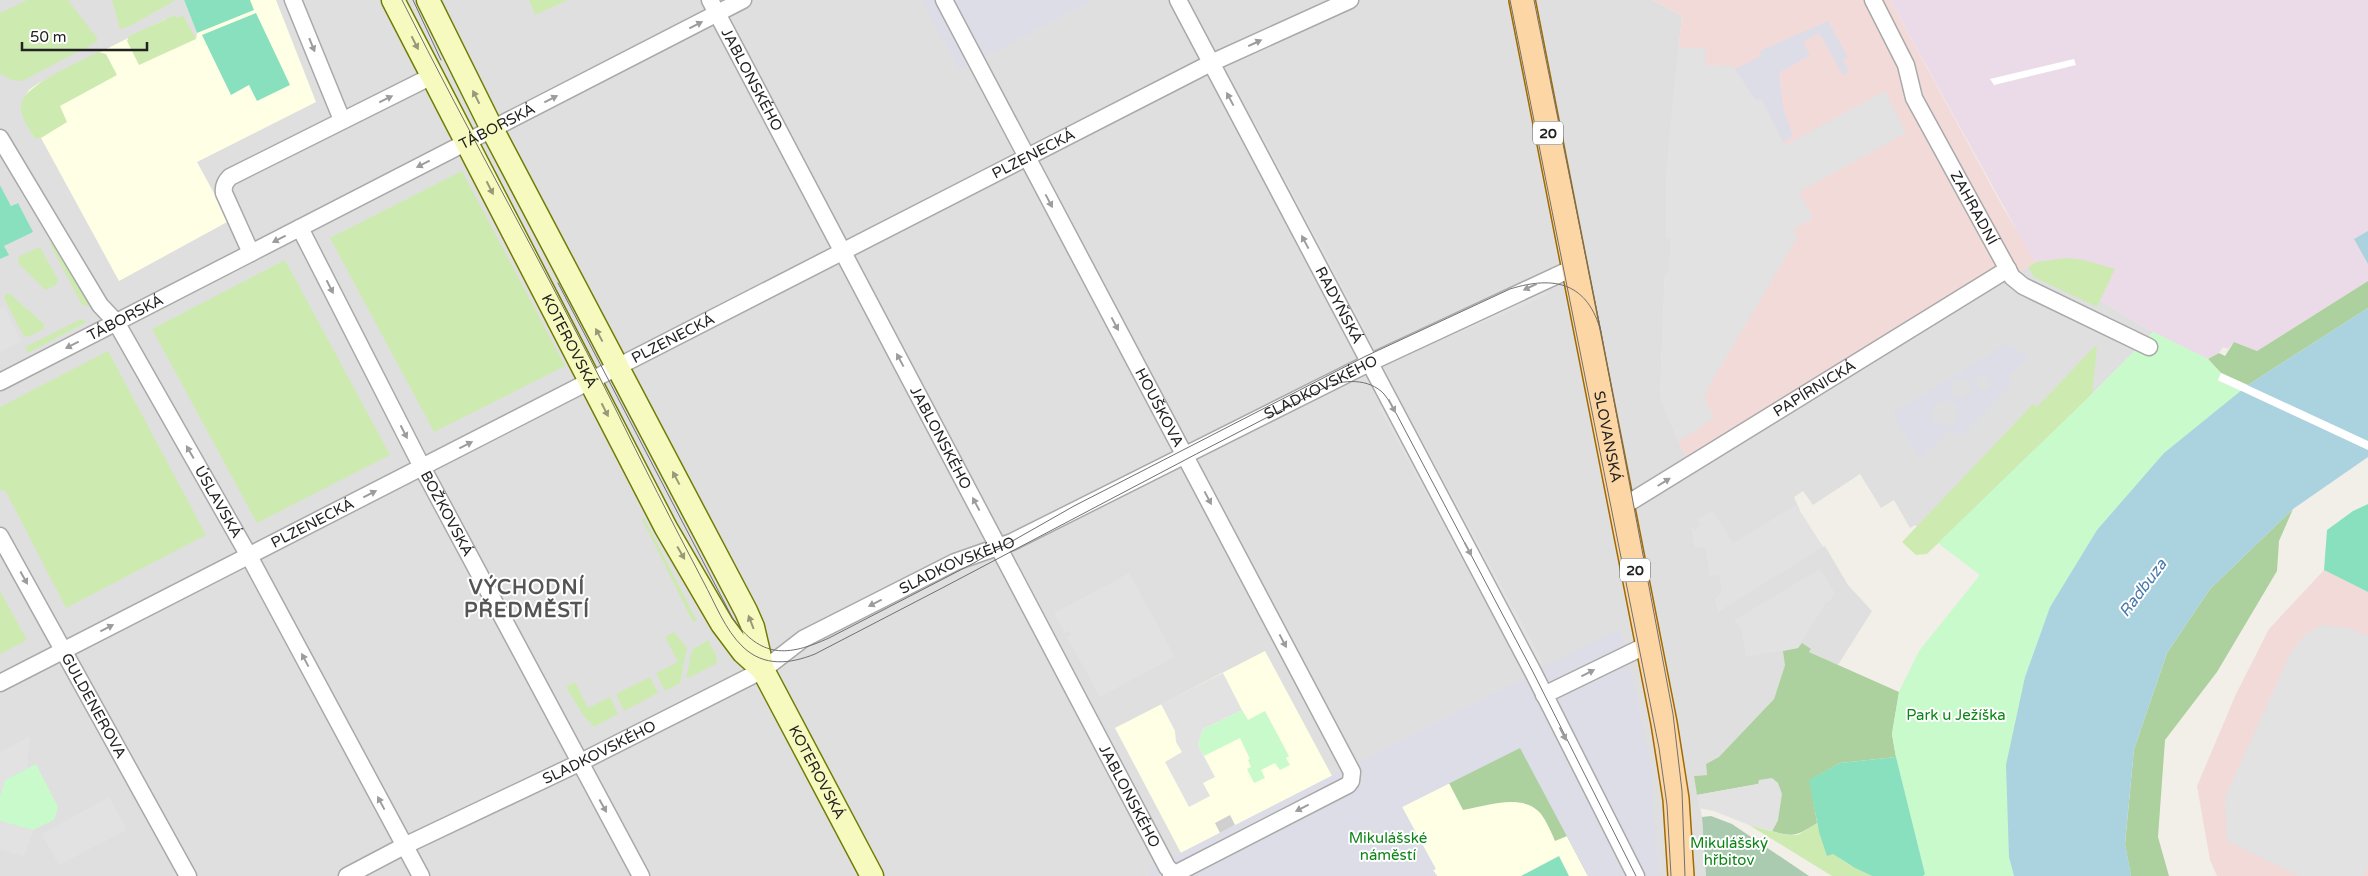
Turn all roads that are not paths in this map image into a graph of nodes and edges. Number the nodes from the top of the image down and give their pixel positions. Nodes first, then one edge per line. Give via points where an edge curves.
1 (293, 0) edge
2 (393, 0) edge
3 (428, 0) edge
4 (744, 0) edge
5 (944, 0) edge
6 (1178, 0) edge
7 (1350, 0) edge
8 (1522, 0) edge
9 (1873, 0) edge
10 (714, 7) edge
11 (1211, 64) junction
12 (432, 76) junction
13 (342, 120) junction
14 (492, 129) junction
15 (0, 138) edge
16 (467, 142) junction
17 (1026, 158) junction
18 (300, 228) junction
19 (843, 252) junction
20 (251, 253) junction
21 (1575, 267) junction
22 (2008, 269) junction
23 (116, 322) junction
24 (2149, 347) dead end
25 (1369, 363) junction
26 (616, 368) junction
27 (590, 381) junction
28 (0, 382) edge
29 (1185, 455) junction
30 (422, 467) junction
31 (1622, 507) junction
32 (0, 536) edge
33 (999, 547) junction
34 (249, 556) junction
35 (1649, 644) junction
36 (64, 650) junction
37 (762, 670) junction
38 (0, 683) edge
39 (1543, 692) junction
40 (579, 764) junction
41 (404, 846) junction
42 (1174, 875) edge
43 (188, 876) edge
44 (347, 876) edge
45 (421, 876) edge
46 (641, 876) edge
47 (872, 876) edge
48 (1636, 876) edge
49 (1681, 876) edge

1 -> 13 street
2 -> 12 street, KOTEROVSKÁ
14 -> 3 street, KOTEROVSKÁ
4 - 10 street, TÁBORSKÁ
5 - 17 street, HOUŠKOVA
6 - 11 street, RADYŇSKÁ
11 -> 7 street, PLZENECKÁ
8 - 21 main road, SLOVANSKÁ / 20
9 - 22 street, ZAHRADNÍ via 1906,65 1914,98
14 -> 10 street, TÁBORSKÁ
10 - 19 street, JABLONSKÉHO
11 - 17 street, PLZENECKÁ
25 -> 11 street, RADYŇSKÁ
13 -> 12 street
12 - 16 street, KOTEROVSKÁ
13 - 20 street via 226,181 224,193
14 - 16 street, TÁBORSKÁ
26 -> 14 street, KOTEROVSKÁ
15 - 23 street, ÚSLAVSKÁ via 100,305
16 -> 18 street, TÁBORSKÁ
16 -> 27 street, KOTEROVSKÁ
17 - 19 street, PLZENECKÁ
17 -> 29 street, HOUŠKOVA
18 -> 20 street, TÁBORSKÁ
18 -> 30 street, BOŽKOVSKÁ
19 - 26 street, PLZENECKÁ
33 -> 19 street, JABLONSKÉHO
20 - 23 street, TÁBORSKÁ
21 -> 25 street, SLADKOVSKÉHO
21 - 31 main road, SLOVANSKÁ / 20
22 - 24 street, ZAHRADNÍ via 2016,282 2023,286
31 -> 22 street, PAPÍRNICKÁ
23 -> 28 street, TÁBORSKÁ
34 -> 23 street, ÚSLAVSKÁ
25 - 29 street, SLADKOVSKÉHO
25 -> 39 street, RADYŇSKÁ
26 - 27 street, PLZENECKÁ
37 -> 26 street, KOTEROVSKÁ via 753,627 746,612
30 -> 27 street, PLZENECKÁ
27 -> 37 street, KOTEROVSKÁ via 666,528 722,624 743,652
29 - 33 street, SLADKOVSKÉHO
29 -> 42 street, HOUŠKOVA via 1352,772 1348,785
34 -> 30 street, PLZENECKÁ
30 - 40 street, BOŽKOVSKÁ
31 - 35 main road, SLOVANSKÁ / 20
32 -> 36 street, GULDENEROVA
33 -> 37 street, SLADKOVSKÉHO via 956,562 803,639
33 - 42 street, JABLONSKÉHO
36 -> 34 street, PLZENECKÁ
41 -> 34 street, ÚSLAVSKÁ
39 -> 35 street
35 - 49 main road, SLOVANSKÁ / 20 via 1676,799
36 - 38 street, PLZENECKÁ
36 - 43 street, GULDENEROVA
37 - 40 street, SLADKOVSKÉHO
37 - 47 street, KOTEROVSKÁ
39 -> 48 street
40 - 41 street, SLADKOVSKÉHO
40 -> 46 street, BOŽKOVSKÁ
41 - 44 street, SLADKOVSKÉHO
41 - 45 street, ÚSLAVSKÁ

